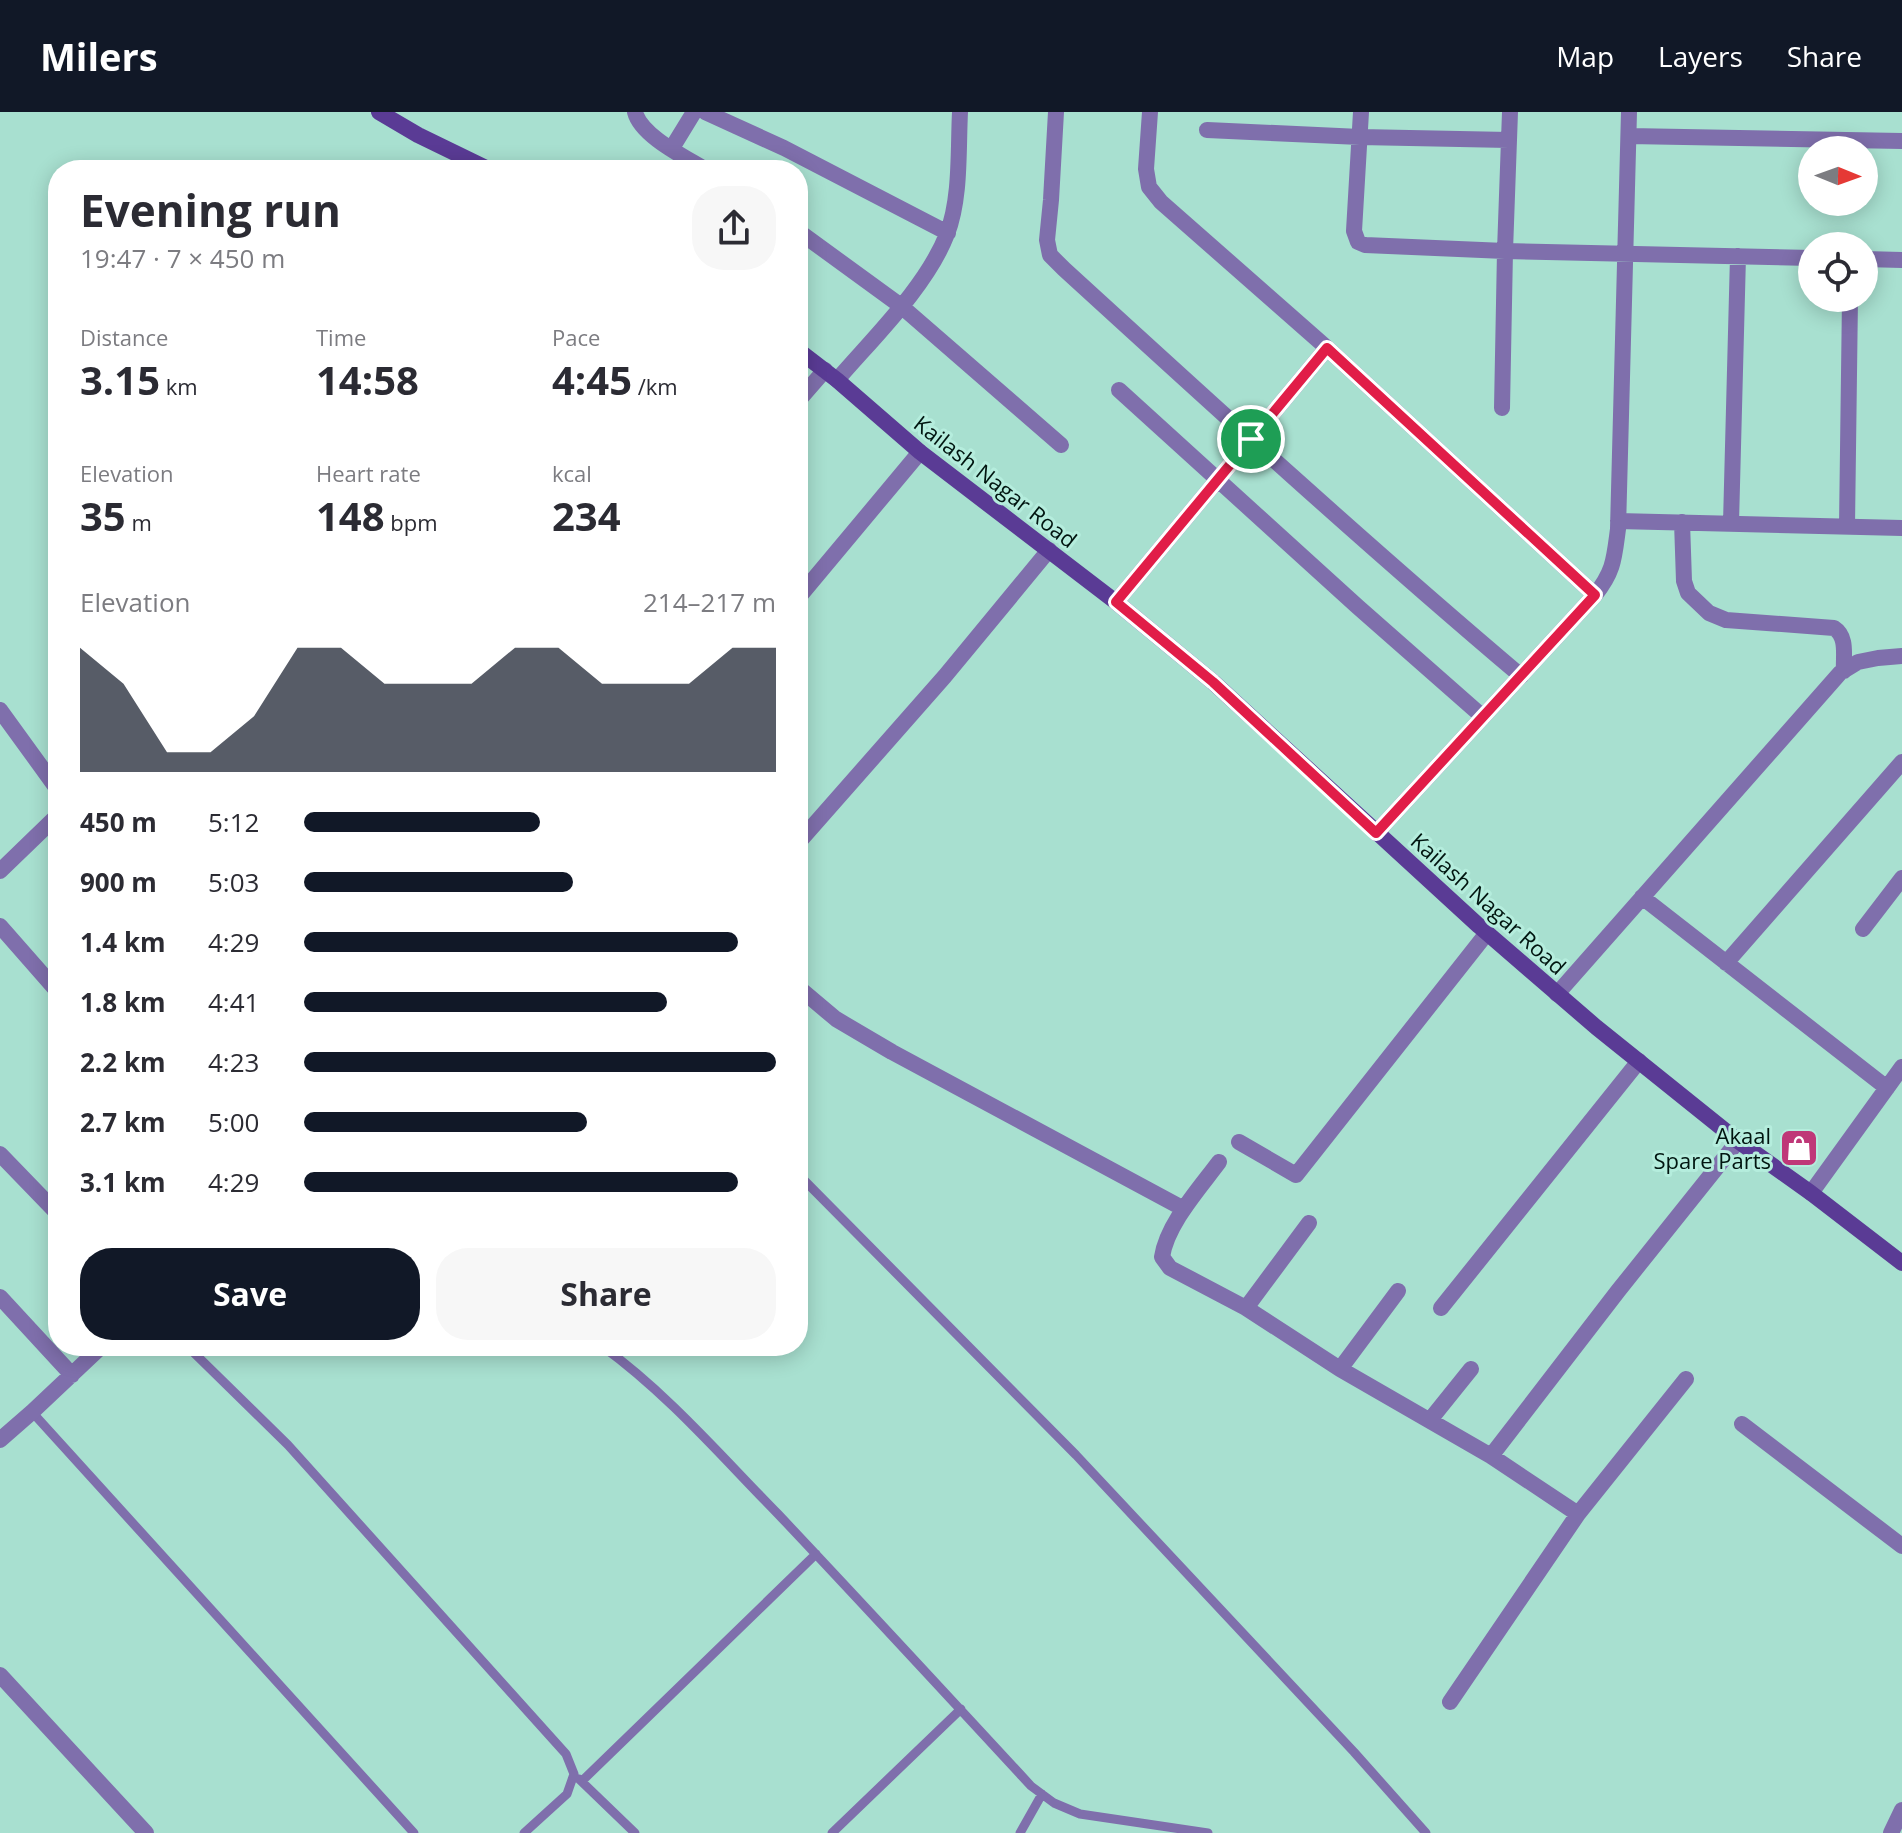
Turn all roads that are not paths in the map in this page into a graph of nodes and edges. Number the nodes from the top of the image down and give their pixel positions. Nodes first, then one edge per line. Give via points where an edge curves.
1 (379, 112) edge
2 (635, 112) edge
3 (694, 112) edge
4 (705, 112) edge
5 (960, 112) edge
6 (1056, 112) edge
7 (1150, 112) edge
8 (1361, 112) edge
9 (1510, 112) edge
10 (1629, 112) edge
11 (1207, 130) dead end
12 (1629, 136) junction
13 (1360, 137) junction
14 (1509, 140) junction
15 (1902, 141) edge
16 (672, 148) junction
17 (469, 160) edge
18 (691, 160) edge
19 (807, 160) edge
20 (808, 160) edge
21 (948, 233) junction
22 (808, 238) edge
23 (1505, 251) junction
24 (1625, 254) junction
25 (1738, 256) junction
26 (1798, 258) edge
27 (1878, 259) edge
28 (1902, 260) edge
29 (901, 306) junction
30 (1850, 312) edge
31 (1327, 348) junction
32 (808, 358) edge
33 (831, 375) junction
34 (1119, 390) dead end
35 (808, 393) edge
36 (1502, 408) dead end
37 (1251, 439) junction
38 (1061, 445) dead end
39 (920, 452) junction
40 (1218, 479) junction
41 (1618, 521) junction
42 (1682, 522) junction
43 (1731, 523) junction
44 (1847, 526) junction
45 (1902, 528) edge
46 (1049, 550) junction
47 (808, 586) edge
48 (1595, 595) junction
49 (1116, 602) junction
50 (1902, 656) edge
51 (1844, 671) junction
52 (1521, 676) junction
53 (0, 710) edge
54 (1483, 717) junction
55 (1902, 762) edge
56 (48, 776) edge
57 (48, 825) edge
58 (808, 832) edge
59 (1376, 833) junction
60 (0, 871) edge
61 (1902, 878) edge
62 (1642, 897) junction
63 (0, 926) edge
64 (1863, 929) dead end
65 (1487, 933) junction
66 (1726, 963) junction
67 (48, 981) edge
68 (1557, 994) junction
69 (808, 995) edge
70 (1639, 1061) junction
71 (1902, 1067) edge
72 (1887, 1088) junction
73 (1738, 1141) junction
74 (1239, 1142) dead end
75 (0, 1154) edge
76 (1219, 1162) dead end
77 (808, 1184) edge
78 (1811, 1193) junction
79 (48, 1204) edge
80 (1184, 1209) junction
81 (1309, 1223) dead end
82 (1902, 1263) edge
83 (1398, 1291) dead end
84 (0, 1297) edge
85 (1246, 1308) junction
86 (1441, 1308) dead end
87 (48, 1349) edge
88 (54, 1356) edge
89 (92, 1356) edge
90 (197, 1356) edge
91 (616, 1356) edge
92 (1340, 1369) junction
93 (1471, 1369) dead end
94 (72, 1375) junction
95 (1686, 1379) dead end
96 (32, 1412) junction
97 (1430, 1420) junction
98 (1742, 1424) dead end
99 (0, 1440) edge
100 (1491, 1456) junction
101 (1578, 1514) junction
102 (1902, 1546) edge
103 (816, 1554) junction
104 (0, 1675) edge
105 (1450, 1702) dead end
106 (961, 1709) junction
107 (578, 1778) junction
108 (1042, 1794) junction
109 (1902, 1810) edge
110 (139, 1831) edge
111 (414, 1833) edge
112 (524, 1833) edge
113 (635, 1833) edge
114 (832, 1833) edge
115 (1020, 1833) edge
116 (1208, 1833) edge
117 (1426, 1833) edge
118 (1891, 1833) edge

1 - 17 street
2 - 16 street via 647,132
3 - 16 street
4 - 19 street
5 - 21 street
6 - 37 street via 1050,255
7 - 31 street via 1149,187
8 - 13 street
9 - 14 street
10 - 12 street
11 - 13 street
12 - 15 street
12 - 24 street
13 - 14 street
13 - 23 street via 1354,231 1358,242
14 - 23 street
16 - 18 street
20 - 21 street
21 - 29 street
22 - 29 street
23 - 24 street
23 - 36 street
24 - 25 street
24 - 41 street
25 - 26 street
25 - 43 street
27 - 28 street
29 - 33 street
29 - 38 street
30 - 44 street
31 - 37 street
31 - 48 street
32 - 33 street, Kailash Nagar Road
33 - 35 street
33 - 39 street, Kailash Nagar Road
34 - 40 street
37 - 40 street
37 - 52 street
39 - 46 street, Kailash Nagar Road
39 - 47 street
40 - 49 street
40 - 54 street
41 - 42 street
41 - 48 street via 1614,563
42 - 43 street
42 - 51 street via 1684,581 1696,602 1726,620 1834,628 1843,638
43 - 44 street
44 - 45 street
46 - 49 street, Kailash Nagar Road
46 - 58 street
48 - 52 street
49 - 59 street, Kailash Nagar Road via 1213,682
50 - 51 street via 1858,662
51 - 62 street
52 - 54 street
53 - 56 street
54 - 59 street
55 - 66 street
57 - 60 street
59 - 65 street, Kailash Nagar Road
61 - 64 street
62 - 66 street
62 - 68 street
63 - 67 street
65 - 68 street, Kailash Nagar Road
65 - 74 street via 1296,1175
66 - 72 street
68 - 70 street, Kailash Nagar Road
69 - 80 street via 892,1052
70 - 73 street, Kailash Nagar Road
70 - 86 street
71 - 72 street
72 - 78 street
73 - 78 street, Kailash Nagar Road
73 - 100 street
75 - 79 street
76 - 80 street
77 - 117 lane via 1076,1455
78 - 82 street, Kailash Nagar Road
80 - 85 street via 1162,1257 1170,1268
81 - 85 street
83 - 92 street
84 - 87 street
85 - 92 street
88 - 94 street
89 - 94 street
90 - 107 lane via 288,1445 566,1754
91 - 103 lane via 669,1401
92 - 97 street
93 - 97 street
94 - 96 street
95 - 101 street
96 - 99 street
96 - 111 lane
97 - 100 street
98 - 102 street
100 - 101 street
101 - 105 street
103 - 106 lane
103 - 107 lane
104 - 110 street
106 - 108 lane
106 - 114 lane
107 - 112 lane
107 - 113 lane
108 - 115 lane
108 - 116 lane via 1080,1814
109 - 118 street

